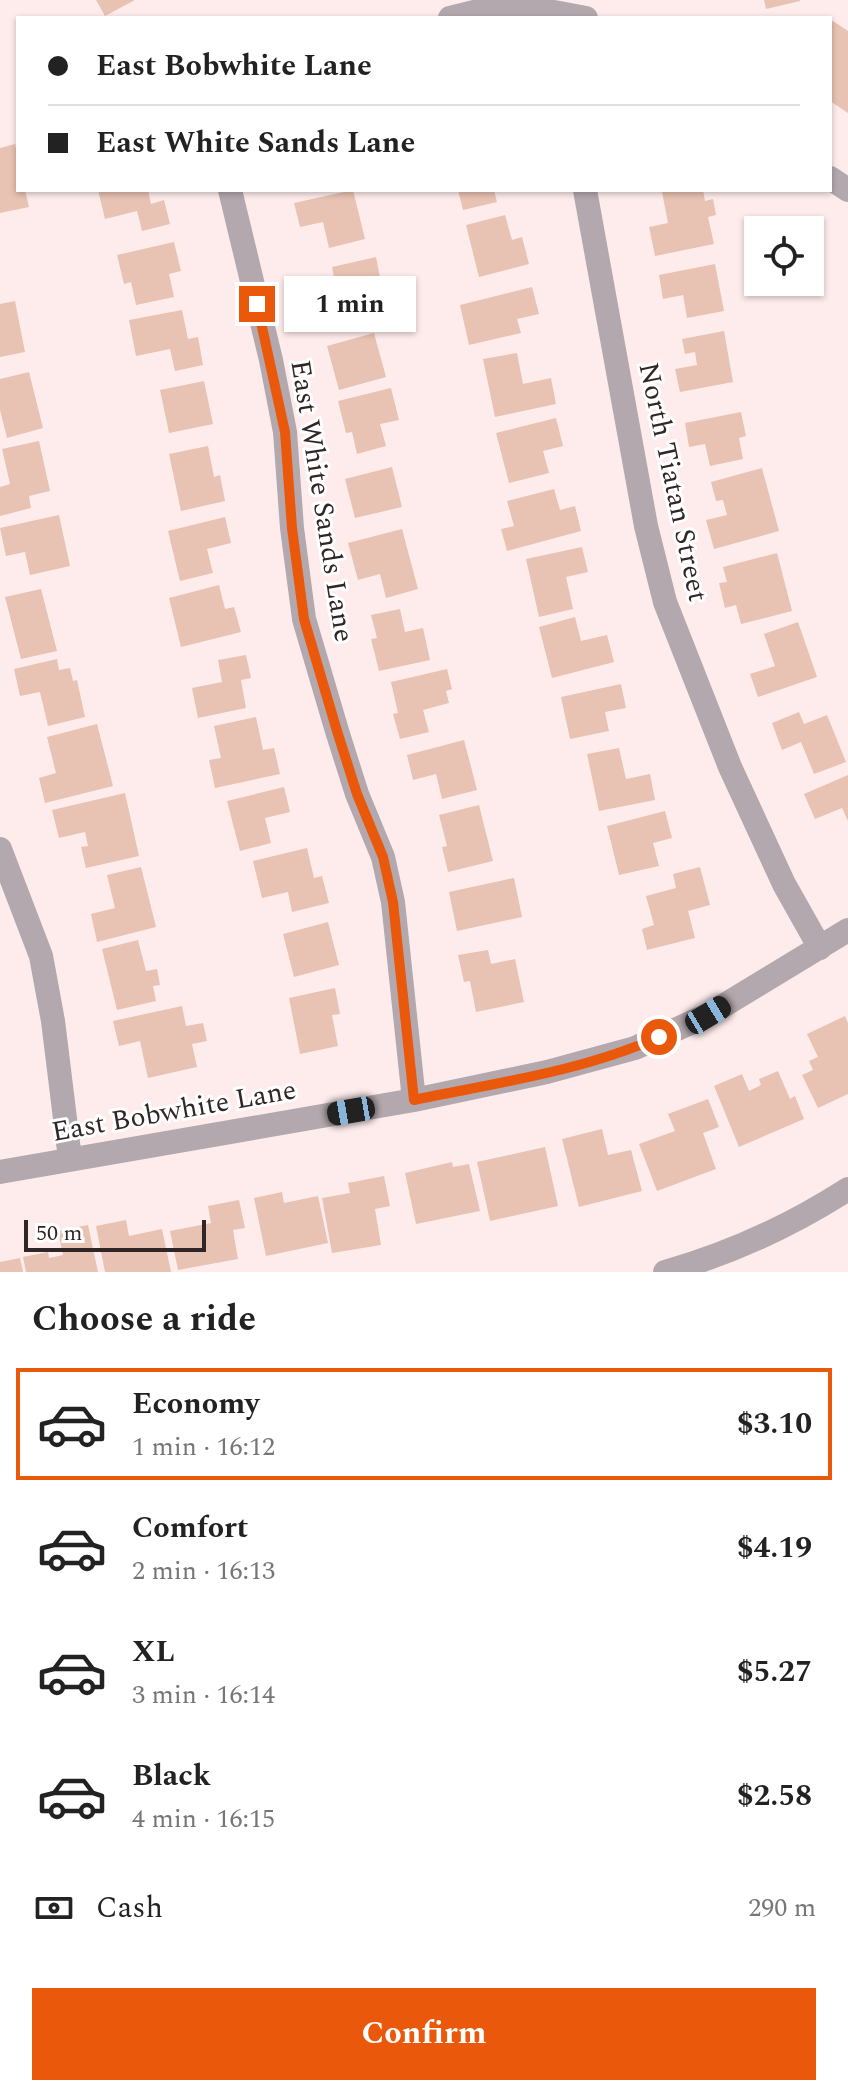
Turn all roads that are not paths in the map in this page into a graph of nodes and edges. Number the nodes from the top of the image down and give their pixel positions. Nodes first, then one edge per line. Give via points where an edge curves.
1 (458, 16) edge
2 (568, 16) edge
3 (230, 192) edge
4 (585, 192) edge
5 (0, 849) edge
6 (848, 930) edge
7 (820, 948) junction
8 (414, 1100) junction
9 (70, 1159) junction
10 (0, 1172) edge
11 (848, 1189) edge
12 (665, 1272) edge

1 - 2 street via 482,10
3 - 8 street, East White Sands Lane via 285,432 304,619 393,902
4 - 7 street, North Tiatan Street via 646,526 665,602 741,792
5 - 9 street via 41,956
6 - 7 street, East Bobwhite Lane
7 - 8 street, East Bobwhite Lane via 708,1015 635,1048
8 - 9 street, East Bobwhite Lane
9 - 10 street, East Bobwhite Lane
11 - 12 street via 713,1258

